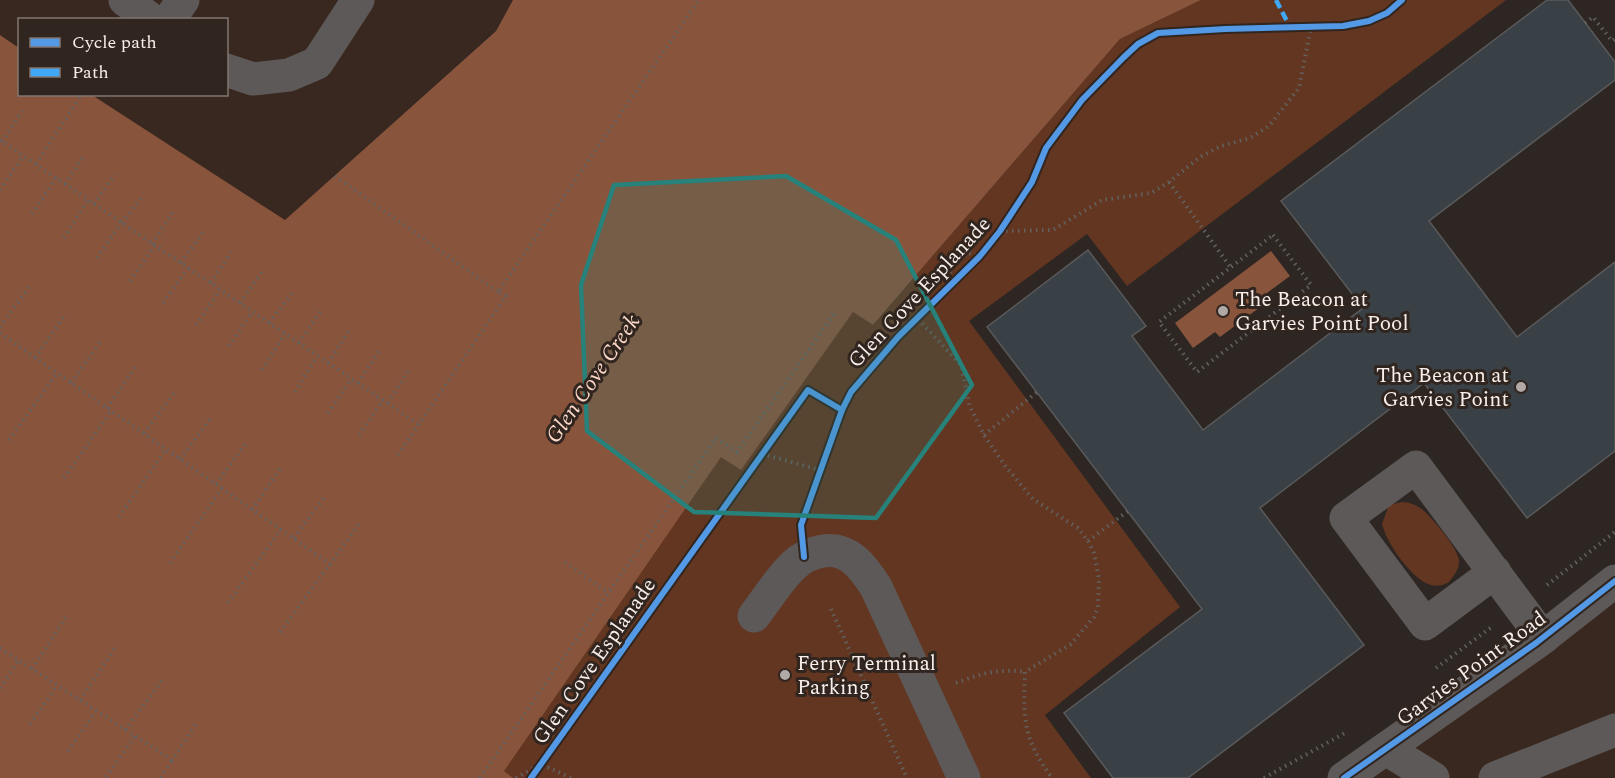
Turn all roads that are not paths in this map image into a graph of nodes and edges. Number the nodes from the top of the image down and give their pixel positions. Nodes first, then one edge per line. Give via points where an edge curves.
1 (125, 0) edge
2 (183, 0) edge
3 (357, 0) edge
4 (149, 18) edge
5 (170, 18) edge
6 (228, 71) edge
7 (1495, 572) junction
8 (1615, 582) edge
9 (754, 616) dead end
10 (1543, 638) junction
11 (1615, 730) edge
12 (1386, 749) junction
13 (964, 778) edge
14 (1344, 778) edge
15 (1433, 778) edge
16 (1495, 778) edge

1 - 4 street
2 - 5 street
3 - 6 street via 317,63 289,75 253,79
7 - 7 street via 1416,467 1346,518 1425,624
7 - 10 street
8 - 10 street, Garvies Point Road
9 - 13 street via 793,565 804,557 839,551 859,563 876,587
10 - 12 street, Garvies Point Road
11 - 16 street
12 - 14 street, Garvies Point Road
12 - 15 street

